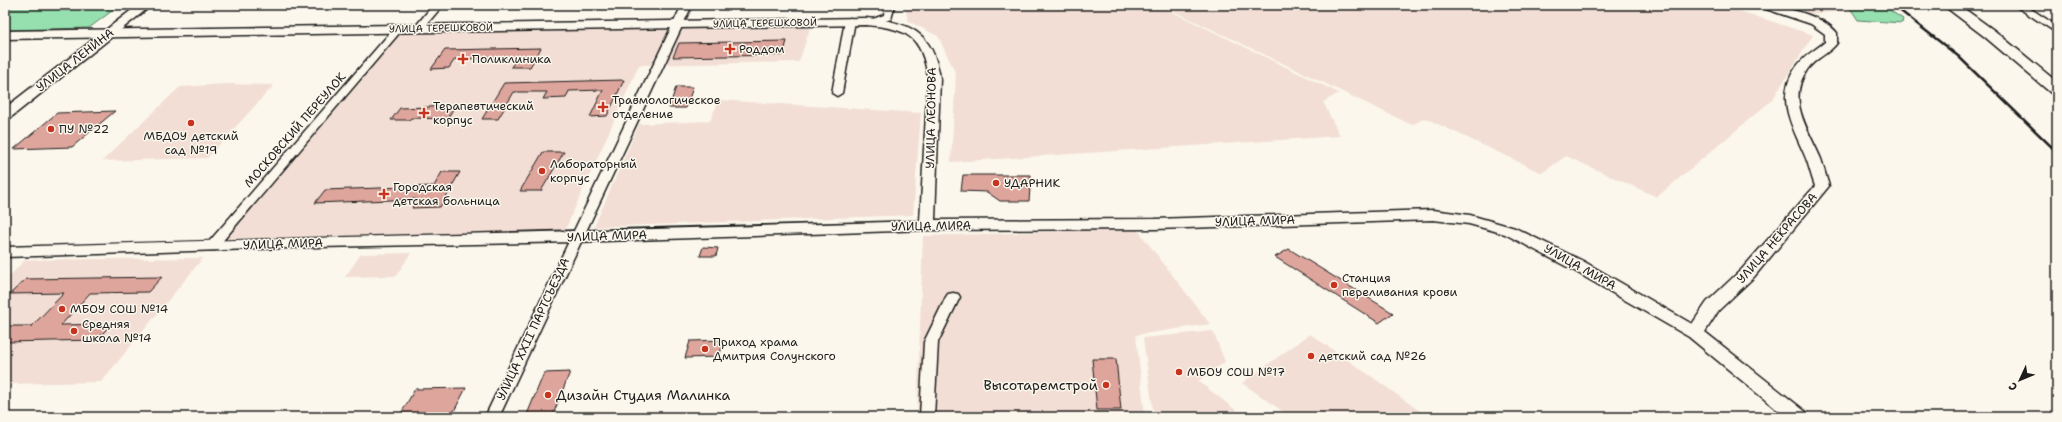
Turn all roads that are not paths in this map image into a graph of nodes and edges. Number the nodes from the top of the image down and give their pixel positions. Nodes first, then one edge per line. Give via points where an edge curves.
1 (146, 5) edge
2 (438, 5) edge
3 (687, 5) edge
4 (890, 5) edge
5 (1764, 5) edge
6 (1950, 5) edge
7 (2019, 5) edge
8 (850, 21) junction
9 (876, 21) junction
10 (677, 24) junction
11 (398, 29) junction
12 (418, 29) junction
13 (2057, 30) edge
14 (110, 33) junction
15 (5, 35) edge
16 (2057, 90) edge
17 (837, 93) dead end
18 (5, 115) edge
19 (927, 225) junction
20 (575, 237) junction
21 (211, 247) junction
22 (5, 252) edge
23 (953, 297) dead end
24 (1695, 333) junction
25 (492, 417) edge
26 (927, 417) edge
27 (1799, 417) edge

1 - 14 main road, УЛИЦА ЛЕНИНА
2 - 12 street
3 - 10 street, УЛИЦА XXII ПАРТСЪЕЗДА
4 - 9 street via 888,17
5 - 24 street, УЛИЦА НЕКРАСОВА via 1815,22 1831,33 1831,43 1802,68 1793,85 1790,102 1822,186 1748,273 1713,306
6 - 16 main road via 1990,34
7 - 13 street
8 - 9 street, УЛИЦА ТЕРЕШКОВОЙ
8 - 10 street, УЛИЦА ТЕРЕШКОВОЙ
8 - 17 street
9 - 19 street, УЛИЦА ЛЕОНОВА via 894,25 912,34 926,47 932,57 934,78
10 - 12 street, УЛИЦА ТЕРЕШКОВОЙ
10 - 20 street, УЛИЦА XXII ПАРТСЪЕЗДА
11 - 12 street, УЛИЦА ТЕРЕШКОВОЙ
11 - 14 street, УЛИЦА ТЕРЕШКОВОЙ
11 - 21 street, МОСКОВСКИЙ ПЕРЕУЛОК
14 - 15 street, УЛИЦА ТЕРЕШКОВОЙ
14 - 18 main road, УЛИЦА ЛЕНИНА
19 - 20 street, УЛИЦА МИРА
19 - 24 street, УЛИЦА МИРА via 1162,224 1433,216 1470,220 1510,231 1542,246
20 - 21 street, УЛИЦА МИРА via 317,242
20 - 25 street, УЛИЦА XXII ПАРТСЪЕЗДА
21 - 22 street, УЛИЦА МИРА
23 - 26 street via 931,342
24 - 27 street, УЛИЦА МИРА

